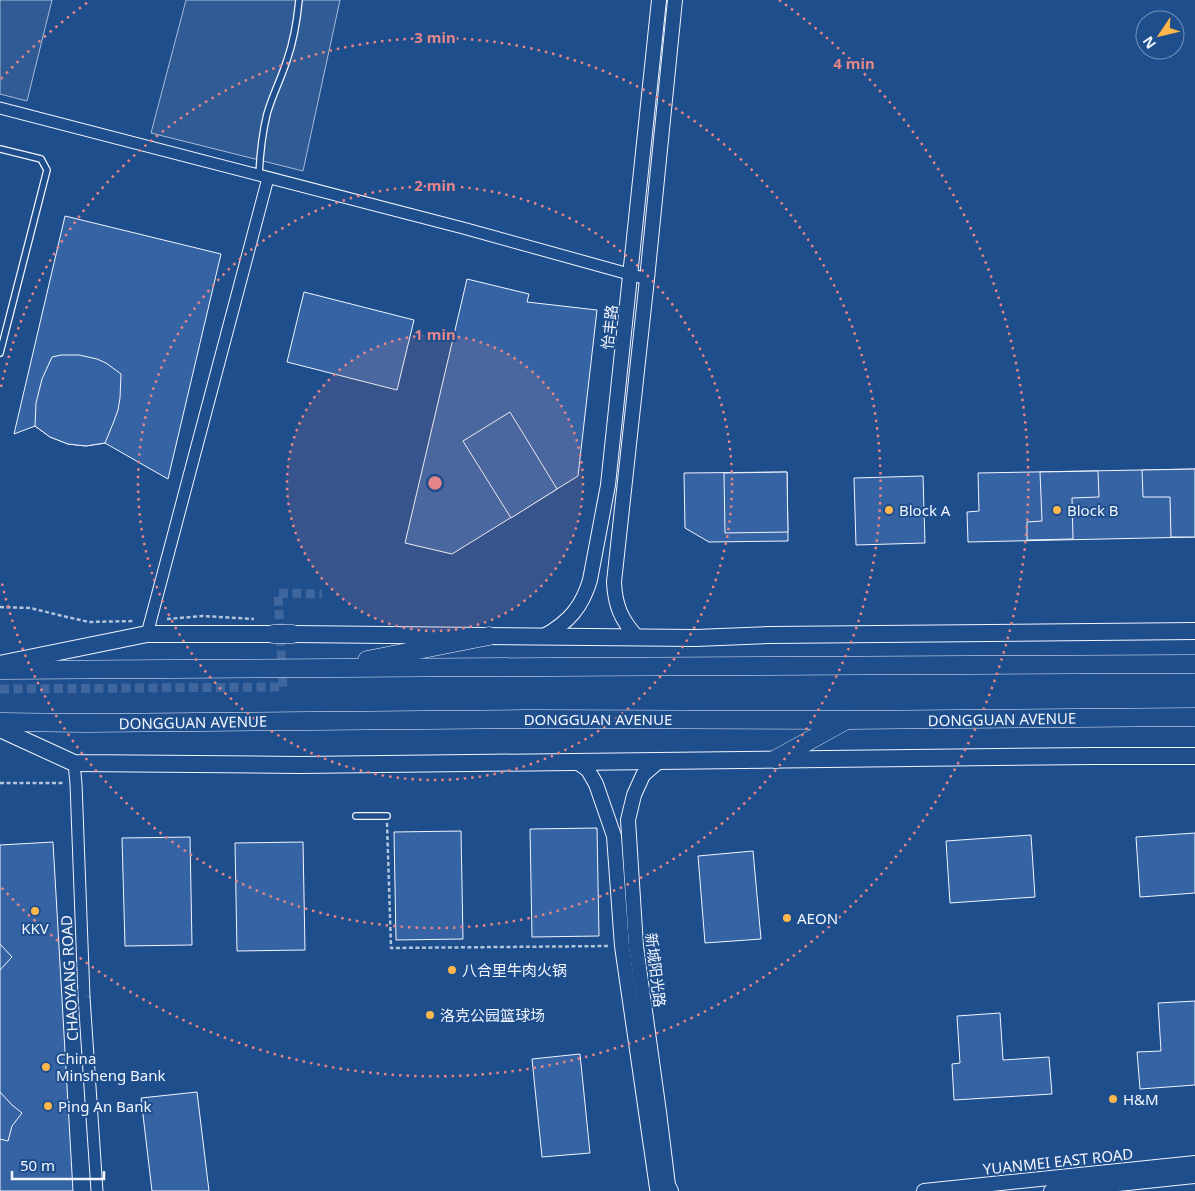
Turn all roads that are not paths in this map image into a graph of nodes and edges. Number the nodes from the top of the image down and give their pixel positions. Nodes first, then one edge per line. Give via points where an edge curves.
1 (299, 0) edge
2 (659, 0) edge
3 (675, 0) edge
4 (0, 108) edge
5 (0, 149) edge
6 (263, 176) junction
7 (631, 275) junction
8 (647, 279) junction
9 (0, 353) edge
10 (149, 627) junction
11 (1195, 631) edge
12 (273, 634) joint
13 (293, 634) joint
14 (489, 636) junction
15 (544, 636) junction
16 (638, 637) junction
17 (0, 664) edge
18 (1195, 664) edge
19 (319, 669) junction
20 (0, 670) edge
21 (1195, 717) edge
22 (845, 720) junction
23 (0, 722) edge
24 (0, 729) edge
25 (1195, 756) edge
26 (776, 759) junction
27 (659, 761) junction
28 (577, 762) junction
29 (74, 763) junction
30 (356, 816) dead end
31 (387, 816) road end
32 (1195, 1162) edge
33 (1195, 1176) edge
34 (97, 1191) edge
35 (659, 1191) edge
36 (671, 1191) edge
37 (924, 1191) edge
38 (1051, 1191) edge

1 - 6 lane via 291,48 264,128 260,155
2 - 7 street, 怡丰路
3 - 8 street
4 - 6 street
5 - 9 lane via 41,159 47,170
6 - 7 street
6 - 10 street
7 - 8 street
7 - 15 street, 怡丰路 via 608,485 590,580 574,614
8 - 16 street via 614,582 620,612
10 - 12 main road
10 - 17 main road
11 - 16 main road
12 - 13 main road
13 - 14 main road
14 - 15 main road
14 - 19 main road
15 - 16 main road
18 - 19 main road
19 - 20 main road
21 - 22 main road, DONGGUAN AVENUE
22 - 23 main road, DONGGUAN AVENUE
22 - 26 main road
24 - 29 main road
25 - 26 main road
26 - 27 main road
27 - 28 main road
27 - 36 street, 新城阳光路 via 643,775 628,820 636,946
28 - 29 main road
28 - 35 street, 新城阳光路 via 588,770 596,784 614,836 622,946
29 - 34 street, CHAOYANG ROAD via 84,997
30 - 31 lane
32 - 37 street, YUANMEI EAST ROAD
33 - 38 street, YUANMEI EAST ROAD

